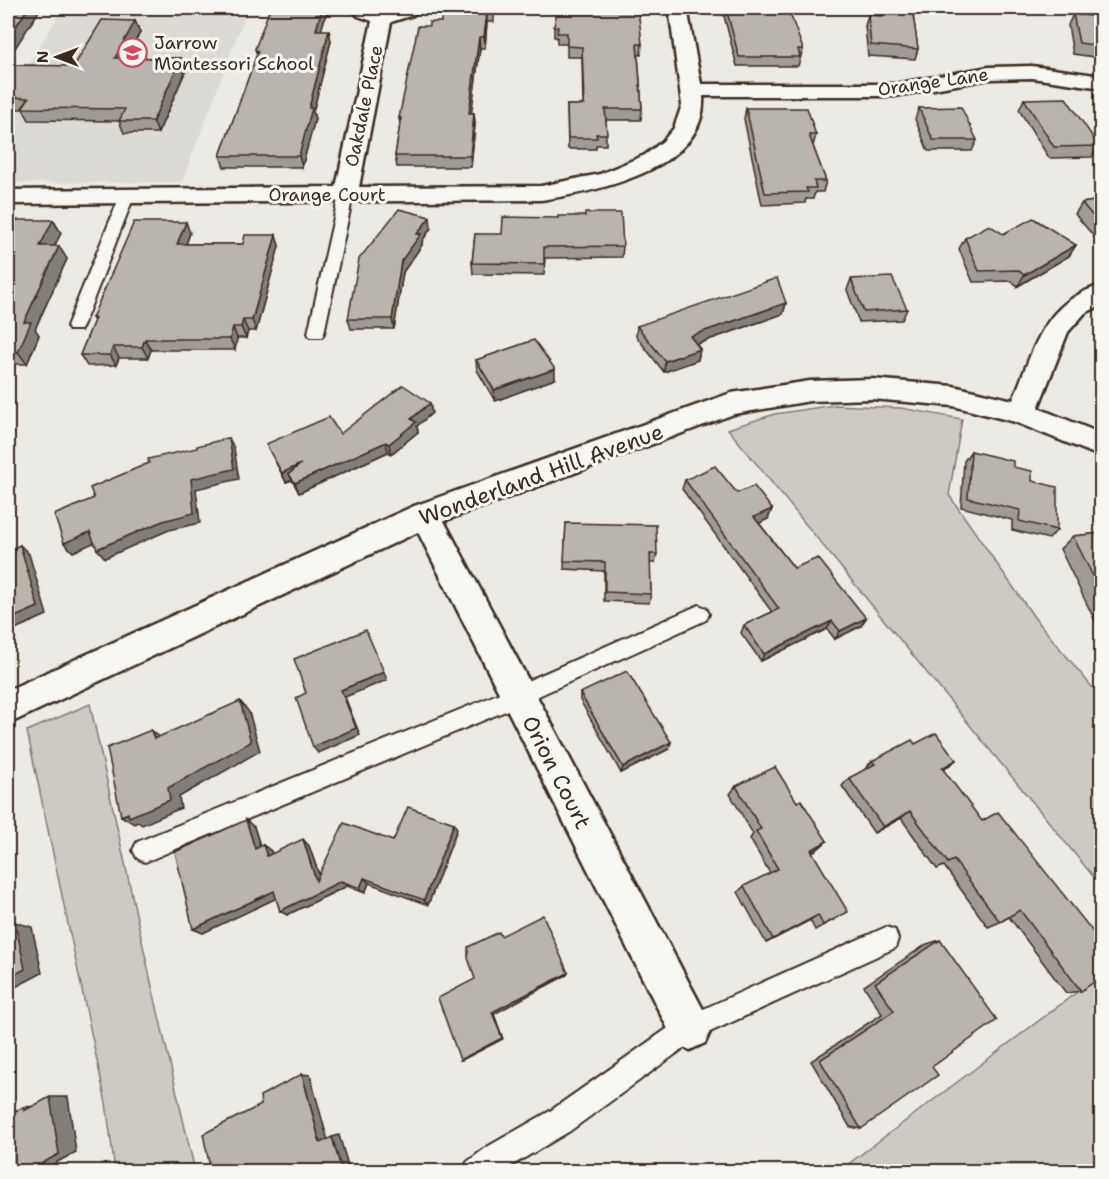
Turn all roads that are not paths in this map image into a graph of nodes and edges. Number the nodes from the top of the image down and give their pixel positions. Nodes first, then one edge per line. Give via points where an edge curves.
1 (359, 8) edge
2 (412, 8) edge
3 (678, 8) edge
4 (383, 16) junction
5 (1101, 82) edge
6 (691, 90) junction
7 (346, 195) junction
8 (127, 196) junction
9 (8, 197) edge
10 (1101, 294) edge
11 (75, 326) dead end
12 (316, 333) dead end
13 (1022, 413) junction
14 (1101, 446) edge
15 (425, 515) junction
16 (699, 614) dead end
17 (518, 695) junction
18 (8, 707) edge
19 (145, 850) dead end
20 (886, 939) dead end
21 (690, 1028) junction
22 (477, 1172) edge

1 - 4 street
2 - 4 street
3 - 6 street, Orange Court
4 - 7 street, Oakdale Place
5 - 6 street, Orange Lane via 1021,72 989,73 895,90
6 - 7 street, Orange Court via 693,105 687,124 670,146 625,175 584,187 541,193
7 - 8 street, Orange Court
7 - 12 lane
8 - 9 street, Orange Court
8 - 11 lane
10 - 13 street via 1076,307 1056,328
13 - 14 street, Wonderland Hill Avenue
13 - 15 street, Wonderland Hill Avenue via 953,396 872,389 810,391 731,404
15 - 17 street, Orion Court
15 - 18 street, Wonderland Hill Avenue
16 - 17 lane
17 - 19 lane
17 - 21 street, Orion Court
20 - 21 lane
21 - 22 lane via 560,1121

